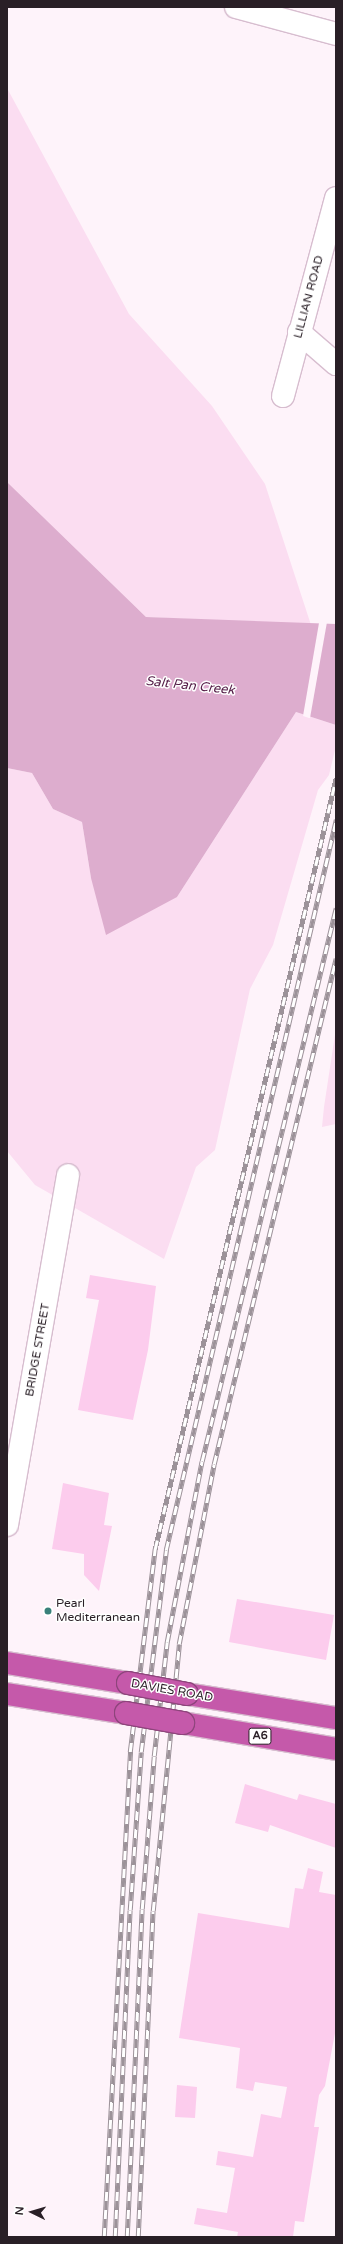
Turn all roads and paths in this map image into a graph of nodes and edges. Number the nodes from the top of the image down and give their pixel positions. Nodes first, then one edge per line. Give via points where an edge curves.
1 (236, 7) edge
2 (336, 34) edge
3 (336, 198) edge
4 (299, 332) junction
5 (336, 364) edge
6 (283, 396) dead end
7 (68, 1175) dead end
8 (7, 1525) edge
9 (7, 1663) edge
10 (7, 1694) edge
11 (336, 1718) edge
12 (336, 1749) edge

1 - 2 street
3 - 4 street, LILLIAN ROAD
4 - 5 street
4 - 6 street, LILLIAN ROAD
7 - 8 street, BRIDGE STREET
9 - 11 highway, DAVIES ROAD, bridge
10 - 12 highway, A6, bridge

